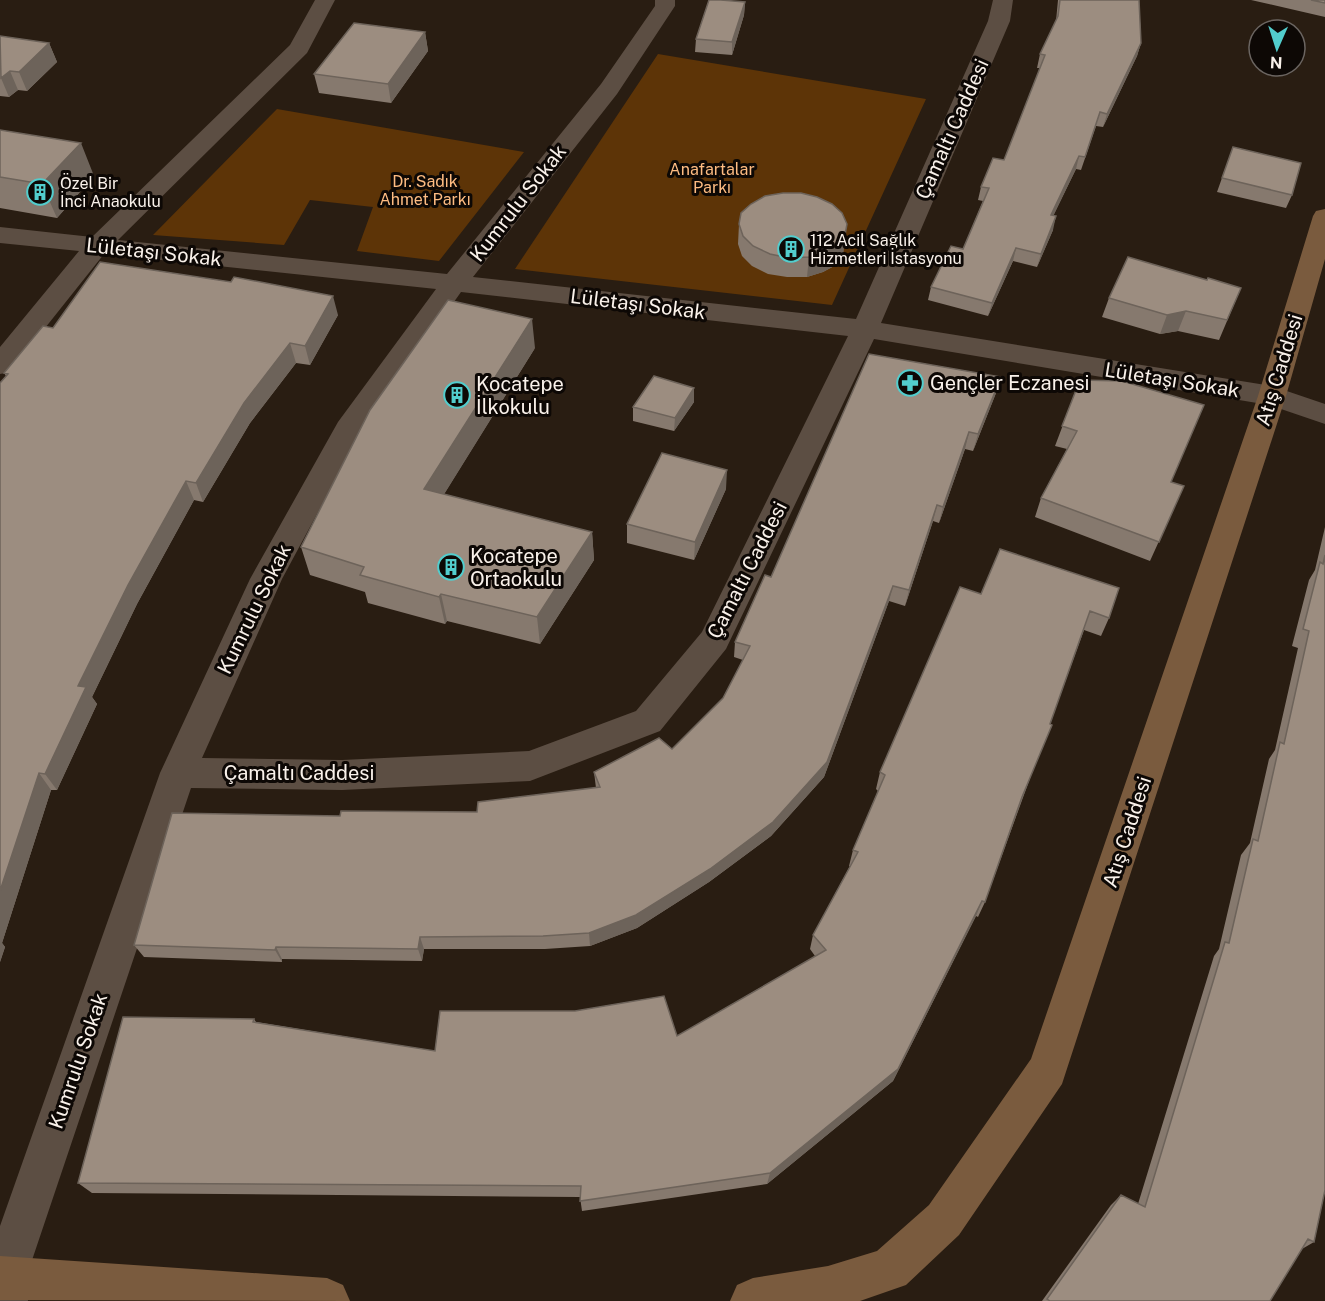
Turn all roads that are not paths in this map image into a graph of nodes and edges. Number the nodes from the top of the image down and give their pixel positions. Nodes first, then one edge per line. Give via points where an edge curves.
1 (325, 0) edge
2 (665, 0) edge
3 (1003, 0) edge
4 (1325, 216) edge
5 (0, 235) edge
6 (96, 247) junction
7 (454, 283) junction
8 (865, 330) junction
9 (0, 365) edge
10 (1272, 396) junction
11 (1325, 414) edge
12 (177, 773) junction
13 (3, 1285) edge
14 (327, 1301) edge
15 (753, 1301) edge

1 - 6 street via 299,48
2 - 7 street, Kumrulu Sokak via 665,6 609,89
3 - 8 street, Çamaltı Caddesi via 999,21
4 - 10 street, Atış Caddesi
5 - 6 street, Lületaşı Sokak
6 - 7 street, Lületaşı Sokak
6 - 9 street
7 - 8 street, Lületaşı Sokak
7 - 12 street, Kumrulu Sokak via 348,429 266,579
8 - 10 street, Lületaşı Sokak
8 - 12 street, Çamaltı Caddesi via 714,640 648,721 530,766 342,775
10 - 11 street, Lületaşı Sokak
10 - 15 street, Atış Caddesi via 1048,1071 944,1220 890,1269 828,1289
12 - 13 street, Kumrulu Sokak
13 - 14 street

